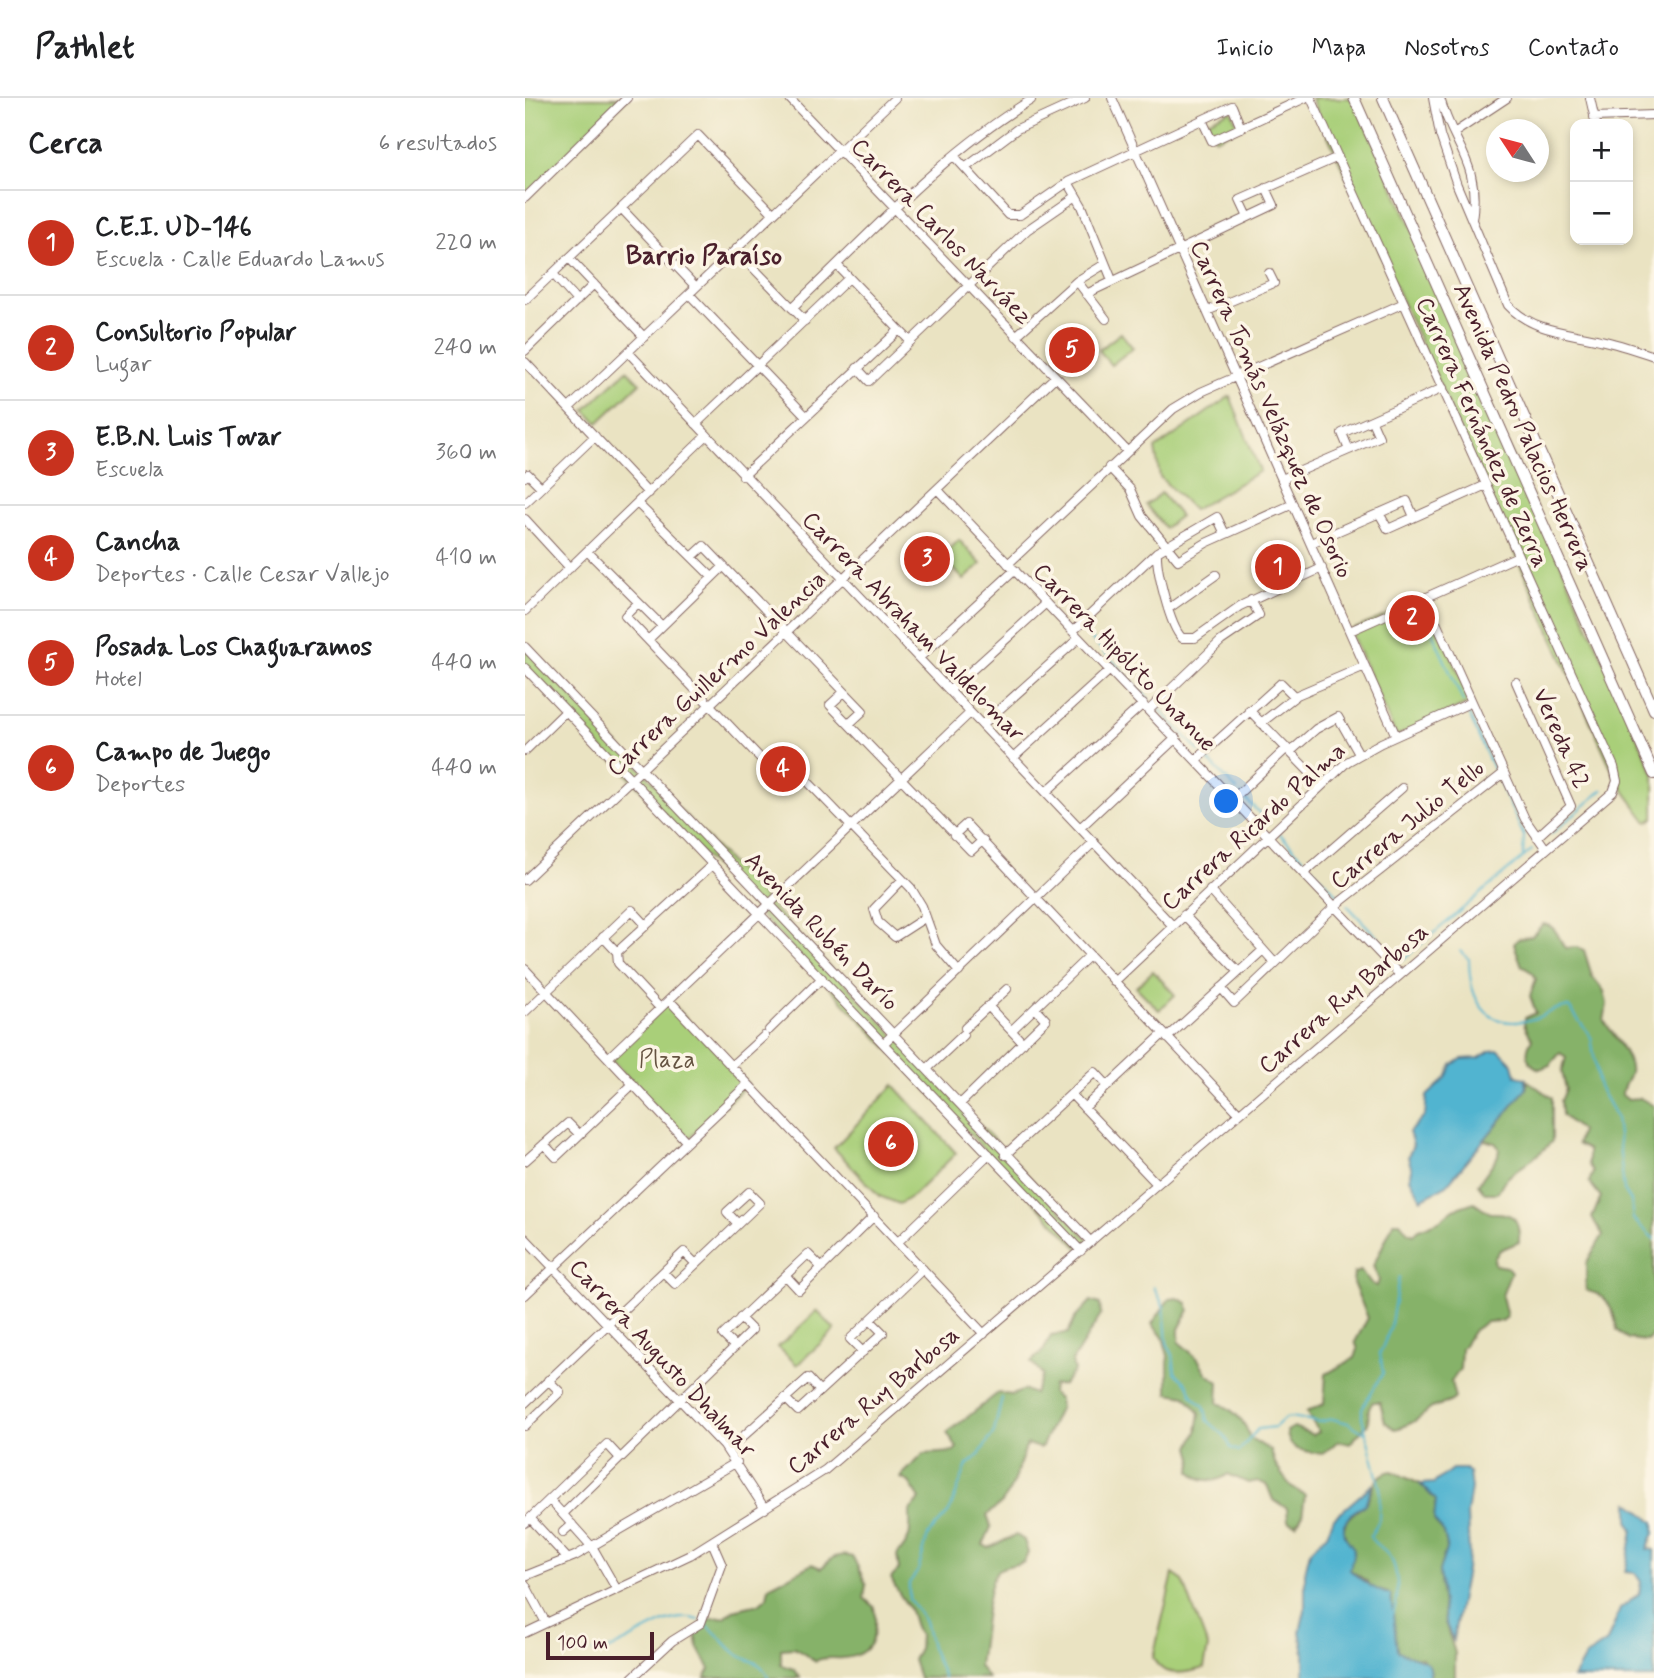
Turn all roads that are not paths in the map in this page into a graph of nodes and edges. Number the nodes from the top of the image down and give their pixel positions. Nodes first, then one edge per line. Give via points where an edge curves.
1 (627, 98) edge
2 (789, 98) edge
3 (895, 98) edge
4 (1085, 98) edge
5 (1112, 98) edge
6 (1305, 98) edge
7 (1311, 98) edge
8 (1354, 98) edge
9 (1383, 98) edge
10 (1433, 98) edge
11 (1440, 98) edge
12 (1507, 98) edge
13 (1590, 98) edge
14 (1031, 99) edge
15 (1654, 115) edge
16 (1039, 117) junction
17 (1595, 119) edge
18 (1607, 119) edge
19 (1202, 120) junction
20 (1241, 128) junction
21 (1454, 133) junction
22 (839, 150) junction
23 (1136, 152) junction
24 (954, 156) junction
25 (1338, 157) junction
26 (965, 168) junction
27 (1068, 181) junction
28 (1266, 188) junction
29 (1075, 197) junction
30 (525, 198) edge
31 (622, 209) junction
32 (895, 209) junction
33 (773, 213) junction
34 (1020, 215) junction
35 (1248, 217) junction
36 (1472, 223) junction
37 (1030, 227) junction
38 (1179, 248) junction
39 (736, 250) junction
40 (569, 258) junction
41 (1105, 264) junction
42 (837, 265) junction
43 (1269, 273) dead end
44 (553, 274) junction
45 (849, 278) junction
46 (1112, 280) junction
47 (1077, 281) junction
48 (594, 284) junction
49 (968, 286) junction
50 (696, 287) junction
51 (689, 294) junction
52 (1086, 294) junction
53 (525, 300) edge
54 (577, 301) junction
55 (1404, 303) junction
56 (792, 308) junction
57 (1207, 311) junction
58 (1106, 319) dead end
59 (805, 321) junction
60 (899, 330) junction
61 (1016, 336) junction
62 (644, 337) junction
63 (910, 341) junction
64 (525, 351) edge
65 (628, 352) junction
66 (1654, 356) edge
67 (525, 362) edge
68 (758, 366) junction
69 (857, 369) junction
70 (1055, 377) junction
71 (1237, 377) junction
72 (1443, 388) junction
73 (569, 408) junction
74 (806, 416) junction
75 (1372, 421) junction
76 (696, 424) junction
77 (707, 435) junction
78 (595, 436) junction
79 (1349, 450) junction
80 (1126, 451) junction
81 (1109, 467) junction
82 (743, 475) junction
83 (525, 477) edge
84 (1282, 480) junction
85 (1486, 485) junction
86 (541, 487) junction
87 (937, 489) junction
88 (647, 493) junction
89 (525, 503) edge
90 (638, 503) junction
91 (1293, 504) junction
92 (1380, 513) junction
93 (1414, 517) junction
94 (525, 519) edge
95 (1225, 534) junction
96 (1311, 543) junction
97 (1167, 545) junction
98 (587, 551) junction
99 (1157, 552) junction
100 (1518, 556) junction
101 (692, 557) junction
102 (723, 567) junction
103 (1011, 567) junction
104 (570, 568) junction
105 (1322, 568) junction
106 (1216, 575) dead end
107 (712, 577) junction
108 (843, 578) junction
109 (1425, 598) junction
110 (1251, 600) junction
111 (638, 603) junction
112 (1046, 603) junction
113 (1168, 609) junction
114 (525, 611) edge
115 (662, 626) junction
116 (1350, 631) junction
117 (786, 632) junction
118 (1076, 634) junction
119 (1195, 638) junction
120 (649, 639) junction
121 (525, 647) edge
122 (1207, 653) junction
123 (919, 658) junction
124 (1365, 666) junction
125 (525, 668) edge
126 (1110, 670) junction
127 (1516, 682) dead end
128 (949, 691) junction
129 (844, 692) junction
130 (1295, 697) junction
131 (1472, 702) junction
132 (710, 704) junction
133 (1146, 707) junction
134 (1249, 710) junction
135 (1654, 710) edge
136 (566, 711) junction
137 (970, 713) junction
138 (1261, 723) junction
139 (849, 724) junction
140 (982, 725) junction
141 (1396, 736) junction
142 (1176, 738) junction
143 (1289, 750) junction
144 (525, 751) edge
145 (1359, 754) junction
146 (1013, 758) junction
147 (1196, 760) junction
148 (767, 765) junction
149 (642, 769) junction
150 (799, 773) junction
151 (1504, 773) junction
152 (1654, 774) edge
153 (632, 779) junction
154 (901, 779) junction
155 (1617, 781) joint
156 (1322, 785) junction
157 (1402, 788) dead end
158 (1046, 792) junction
159 (1238, 795) junction
160 (850, 827) junction
161 (1080, 828) junction
162 (954, 835) junction
163 (1268, 835) junction
164 (1537, 838) junction
165 (983, 840) junction
166 (1094, 842) junction
167 (1546, 849) junction
168 (713, 864) junction
169 (1308, 869) junction
170 (525, 880) edge
171 (902, 880) junction
172 (1210, 890) junction
173 (1037, 897) junction
174 (769, 904) junction
175 (1335, 906) junction
176 (760, 913) junction
177 (1184, 915) junction
178 (926, 917) junction
179 (646, 925) junction
180 (1173, 925) junction
181 (603, 937) junction
182 (1263, 950) junction
183 (617, 952) junction
184 (1089, 956) junction
185 (1274, 962) junction
186 (525, 969) edge
187 (959, 972) junction
188 (1239, 972) junction
189 (1400, 975) junction
190 (822, 978) junction
191 (1114, 982) junction
192 (1221, 988) junction
193 (1007, 989) dead end
194 (546, 991) junction
195 (669, 1000) junction
196 (988, 1006) junction
197 (660, 1008) junction
198 (1035, 1008) junction
199 (525, 1012) edge
200 (1011, 1030) junction
201 (893, 1034) junction
202 (1165, 1036) junction
203 (884, 1043) junction
204 (1023, 1043) junction
205 (609, 1058) junction
206 (731, 1066) junction
207 (927, 1069) junction
208 (633, 1084) junction
209 (748, 1084) junction
210 (1108, 1086) junction
211 (1072, 1094) junction
212 (960, 1104) junction
213 (1084, 1108) junction
214 (1239, 1113) junction
215 (579, 1135) junction
216 (687, 1141) junction
217 (544, 1144) junction
218 (989, 1154) junction
219 (1007, 1154) junction
220 (525, 1161) edge
221 (997, 1163) junction
222 (1157, 1184) junction
223 (874, 1216) junction
224 (738, 1224) dead end
225 (525, 1238) edge
226 (898, 1242) junction
227 (1091, 1242) junction
228 (1081, 1251) junction
229 (696, 1264) junction
230 (553, 1268) junction
231 (822, 1268) junction
232 (923, 1269) junction
233 (663, 1272) junction
234 (786, 1276) junction
235 (525, 1295) edge
236 (740, 1318) junction
237 (870, 1320) junction
238 (607, 1324) junction
239 (984, 1334) junction
240 (735, 1347) junction
241 (863, 1352) junction
242 (548, 1380) junction
243 (820, 1391) junction
244 (785, 1398) junction
245 (680, 1401) junction
246 (525, 1403) edge
247 (525, 1426) edge
248 (728, 1450) junction
249 (620, 1458) junction
250 (737, 1462) junction
251 (550, 1500) junction
252 (765, 1509) junction
253 (563, 1514) junction
254 (528, 1521) edge
255 (572, 1524) junction
256 (563, 1532) dead end
257 (712, 1542) junction
258 (591, 1546) junction
259 (568, 1559) junction
260 (525, 1576) edge
261 (525, 1584) edge
262 (617, 1590) junction
263 (546, 1623) junction
264 (525, 1633) edge
265 (632, 1678) edge

1 - 30 street
2 - 22 street, Carrera Carlos Narváez
3 - 22 street
4 - 16 street
5 - 23 street, Carrera Tomás Velázquez de Osorio
6 - 20 street
7 - 25 street, Carrera Fernández de Zerra
8 - 152 main road, Avenida Pedro Palacios Herrera
9 - 135 main road, Avenida Pedro Palacios Herrera
10 - 36 street via 1440,135
11 - 21 street
12 - 21 street
13 - 17 street
14 - 16 street
14 - 24 street
15 - 18 street
16 - 26 street via 1003,137
19 - 20 street via 1212,142
19 - 20 street via 1231,106
19 - 23 street
21 - 36 street via 1465,151 1474,188
22 - 32 street, Carrera Carlos Narváez
22 - 33 street
23 - 27 street
23 - 38 street, Carrera Tomás Velázquez de Osorio
24 - 26 street
24 - 32 street
25 - 28 street
25 - 55 street, Carrera Fernández de Zerra
26 - 34 street via 1008,215
27 - 29 street
27 - 34 street
28 - 35 street via 1274,205
28 - 35 street via 1240,200
29 - 37 street
29 - 41 street
31 - 33 street via 698,135
31 - 40 street
31 - 50 street
32 - 42 street
32 - 49 street, Carrera Carlos Narváez
33 - 39 street
34 - 37 street
35 - 38 street
36 - 66 street via 1504,298 1519,315 1544,328
37 - 49 street
38 - 46 street
38 - 57 street, Carrera Tomás Velázquez de Osorio
39 - 50 street
39 - 56 street
40 - 44 street
40 - 48 street
41 - 46 street
41 - 47 street
42 - 45 street
42 - 56 street
43 - 57 street via 1274,283
44 - 53 street
44 - 54 street
45 - 59 street
45 - 60 street
46 - 52 street
47 - 52 street
47 - 61 street
48 - 54 street
48 - 62 street
49 - 61 street, Carrera Carlos Narváez
49 - 63 street
50 - 51 street
51 - 62 street
51 - 68 street
52 - 58 street
54 - 64 street
55 - 71 street
55 - 72 street, Carrera Fernández de Zerra
56 - 59 street
57 - 71 street, Carrera Tomás Velázquez de Osorio
59 - 68 street
60 - 63 street
60 - 69 street
61 - 70 street, Carrera Carlos Narváez
62 - 65 street
63 - 69 street via 869,381
65 - 73 street
65 - 76 street, Carrera Abraham Valdelomar
67 - 73 street
68 - 74 street
68 - 76 street
69 - 74 street
70 - 80 street, Carrera Carlos Narváez
70 - 87 street, Carrera Guillermo Valencia
71 - 80 street via 1173,409
71 - 84 street, Carrera Tomás Velázquez de Osorio
72 - 75 street
72 - 85 street, Carrera Fernández de Zerra
73 - 78 street
74 - 82 street
75 - 79 street via 1379,437
75 - 79 street via 1342,433
76 - 77 street, Carrera Abraham Valdelomar
77 - 82 street, Carrera Abraham Valdelomar
77 - 88 street
78 - 86 street
78 - 88 street
79 - 84 street
80 - 81 street
81 - 97 street via 1130,489 1142,516
81 - 103 street
82 - 108 street, Carrera Abraham Valdelomar
83 - 86 street via 528,474
84 - 91 street, Carrera Tomás Velázquez de Osorio
85 - 93 street
85 - 100 street, Carrera Fernández de Zerra
86 - 89 street
87 - 103 street, Carrera Hipólito Unanue
87 - 108 street, Carrera Guillermo Valencia
88 - 90 street
90 - 98 street
90 - 101 street
91 - 95 street
91 - 96 street, Carrera Tomás Velázquez de Osorio
92 - 93 street via 1388,529
92 - 93 street via 1407,501
92 - 96 street
94 - 104 street
95 - 97 street via 1178,560
95 - 97 street via 1217,517
96 - 105 street, Carrera Tomás Velázquez de Osorio
97 - 99 street
98 - 104 street
98 - 111 street
99 - 113 street
99 - 118 street
100 - 109 street
100 - 155 street, Carrera Fernández de Zerra
101 - 102 street via 704,546
101 - 107 street
102 - 107 street
102 - 117 street
103 - 112 street, Carrera Hipólito Unanue
103 - 123 street
104 - 114 street
105 - 110 street
105 - 116 street, Carrera Tomás Velázquez de Osorio
106 - 113 street
107 - 115 street
108 - 117 street, Carrera Guillermo Valencia
108 - 123 street, Carrera Abraham Valdelomar
109 - 116 street
109 - 131 street
110 - 119 street
110 - 122 street via 1259,615
111 - 115 street
111 - 120 street via 625,616
112 - 118 street, Carrera Hipólito Unanue
112 - 128 street
113 - 119 street via 1176,633 1186,640
115 - 120 street
116 - 124 street, Carrera Tomás Velázquez de Osorio
117 - 129 street
117 - 132 street, Carrera Guillermo Valencia
118 - 126 street, Carrera Hipólito Unanue
118 - 140 street
119 - 122 street
120 - 132 street
121 - 149 street, Avenida Rubén Darío
122 - 133 street
123 - 128 street, Carrera Abraham Valdelomar
124 - 130 street
124 - 141 street, Carrera Tomás Velázquez de Osorio
125 - 136 street, Avenida Rubén Darío
126 - 133 street, Carrera Hipólito Unanue
126 - 146 street
127 - 164 street, Vereda 42 via 1571,806
128 - 137 street, Carrera Abraham Valdelomar
129 - 139 street via 830,705
129 - 139 street via 863,711
130 - 134 street via 1280,682
130 - 138 street
131 - 141 street, Carrera Ricardo Palma
131 - 151 street
132 - 148 street
132 - 149 street, Carrera Guillermo Valencia
133 - 142 street, Carrera Hipólito Unanue
133 - 158 street
134 - 138 street
134 - 147 street
136 - 144 street
136 - 153 street, Avenida Rubén Darío
137 - 140 street, Carrera Abraham Valdelomar
137 - 154 street
138 - 143 street
139 - 154 street
140 - 146 street, Carrera Abraham Valdelomar
141 - 145 street, Carrera Ricardo Palma
142 - 147 street, Carrera Hipólito Unanue
142 - 161 street
143 - 145 street via 1338,717
143 - 156 street
143 - 159 street
145 - 156 street, Carrera Ricardo Palma
146 - 158 street, Carrera Abraham Valdelomar
147 - 159 street, Carrera Hipólito Unanue
148 - 150 street via 780,754
148 - 150 street via 786,785
149 - 153 street, Carrera Guillermo Valencia
149 - 174 street, Avenida Rubén Darío
150 - 160 street
151 - 164 street
151 - 175 street, Carrera Julio Tello
153 - 168 street, Avenida Rubén Darío
153 - 170 street, Carrera Guillermo Valencia
154 - 160 street
154 - 162 street
155 - 167 street, Carrera Ruy Barbosa via 1609,797
156 - 163 street, Carrera Ricardo Palma
157 - 169 street
158 - 161 street, Carrera Abraham Valdelomar
159 - 163 street, Carrera Hipólito Unanue
160 - 171 street
160 - 174 street
161 - 166 street, Carrera Abraham Valdelomar
162 - 165 street via 966,824
162 - 165 street via 971,851
163 - 169 street, Carrera Hipólito Unanue
163 - 172 street, Carrera Ricardo Palma
164 - 167 street
165 - 173 street
166 - 173 street
166 - 180 street, Carrera Abraham Valdelomar
167 - 189 street, Carrera Ruy Barbosa
168 - 176 street, Avenida Rubén Darío
168 - 179 street
169 - 175 street, Carrera Hipólito Unanue
171 - 178 street via 916,895
171 - 178 street via 874,909 879,922 895,937
172 - 177 street, Carrera Ricardo Palma
172 - 182 street
173 - 184 street
173 - 187 street
174 - 176 street
174 - 201 street, Avenida Rubén Darío
175 - 185 street, Carrera Julio Tello
175 - 189 street, Carrera Hipólito Unanue
176 - 190 street, Avenida Rubén Darío
176 - 195 street
177 - 180 street, Carrera Ricardo Palma
177 - 188 street
178 - 187 street via 936,946
179 - 181 street via 632,910
179 - 183 street
180 - 191 street, Carrera Ricardo Palma
181 - 183 street
181 - 194 street
182 - 185 street
182 - 188 street
183 - 197 street via 618,963
184 - 191 street
184 - 198 street
185 - 192 street, Carrera Julio Tello via 1234,1003
186 - 194 street
187 - 201 street
188 - 192 street
189 - 214 street, Carrera Ruy Barbosa
190 - 203 street, Avenida Rubén Darío
190 - 206 street
191 - 202 street
192 - 202 street
193 - 196 street
194 - 199 street
194 - 205 street
195 - 197 street
195 - 206 street
196 - 200 street
196 - 207 street
197 - 205 street
198 - 200 street
198 - 204 street via 1046,1020
200 - 204 street
201 - 203 street
201 - 207 street, Avenida Rubén Darío
202 - 210 street
202 - 214 street
203 - 218 street, Avenida Rubén Darío
204 - 212 street
205 - 208 street
206 - 209 street
207 - 212 street, Avenida Rubén Darío
208 - 215 street
208 - 216 street
209 - 216 street
209 - 223 street
210 - 211 street via 1095,1072
210 - 213 street
211 - 213 street
211 - 219 street
212 - 219 street, Avenida Rubén Darío
213 - 222 street
214 - 222 street, Carrera Ruy Barbosa
215 - 217 street via 568,1123
215 - 217 street via 556,1157
216 - 230 street
217 - 220 street
218 - 221 street, Avenida Rubén Darío
218 - 226 street
219 - 221 street
219 - 227 street, Avenida Rubén Darío
221 - 228 street, Avenida Rubén Darío
222 - 227 street, Carrera Ruy Barbosa
223 - 226 street
223 - 231 street
224 - 229 street
225 - 230 street, Carrera Augusto Dhalmar
226 - 232 street
227 - 228 street, Carrera Ruy Barbosa
228 - 239 street, Carrera Ruy Barbosa
229 - 233 street via 675,1284
229 - 233 street via 684,1252
230 - 235 street
230 - 238 street, Carrera Augusto Dhalmar
231 - 234 street via 809,1254
231 - 234 street via 799,1290
232 - 237 street
232 - 239 street
233 - 238 street
234 - 236 street
236 - 240 street via 723,1335
236 - 240 street via 752,1330
237 - 241 street via 850,1339
237 - 241 street via 883,1334
238 - 242 street
238 - 245 street, Carrera Augusto Dhalmar
239 - 252 street, Carrera Ruy Barbosa via 840,1458
240 - 245 street
241 - 243 street
242 - 246 street
242 - 247 street via 559,1392
243 - 244 street via 798,1411
243 - 244 street via 808,1378
244 - 248 street
245 - 248 street, Carrera Augusto Dhalmar
245 - 249 street
248 - 250 street, Carrera Augusto Dhalmar
249 - 251 street via 607,1444
249 - 253 street
250 - 252 street, Carrera Augusto Dhalmar
250 - 258 street
251 - 253 street
251 - 254 street
252 - 257 street, Carrera Ruy Barbosa
253 - 255 street
254 - 259 street
255 - 256 street
255 - 258 street
257 - 262 street, Carrera Ruy Barbosa
257 - 265 street via 722,1565 703,1619
258 - 259 street
258 - 262 street
259 - 260 street
261 - 263 street
262 - 263 street, Carrera Ruy Barbosa
263 - 264 street, Carrera Ruy Barbosa

